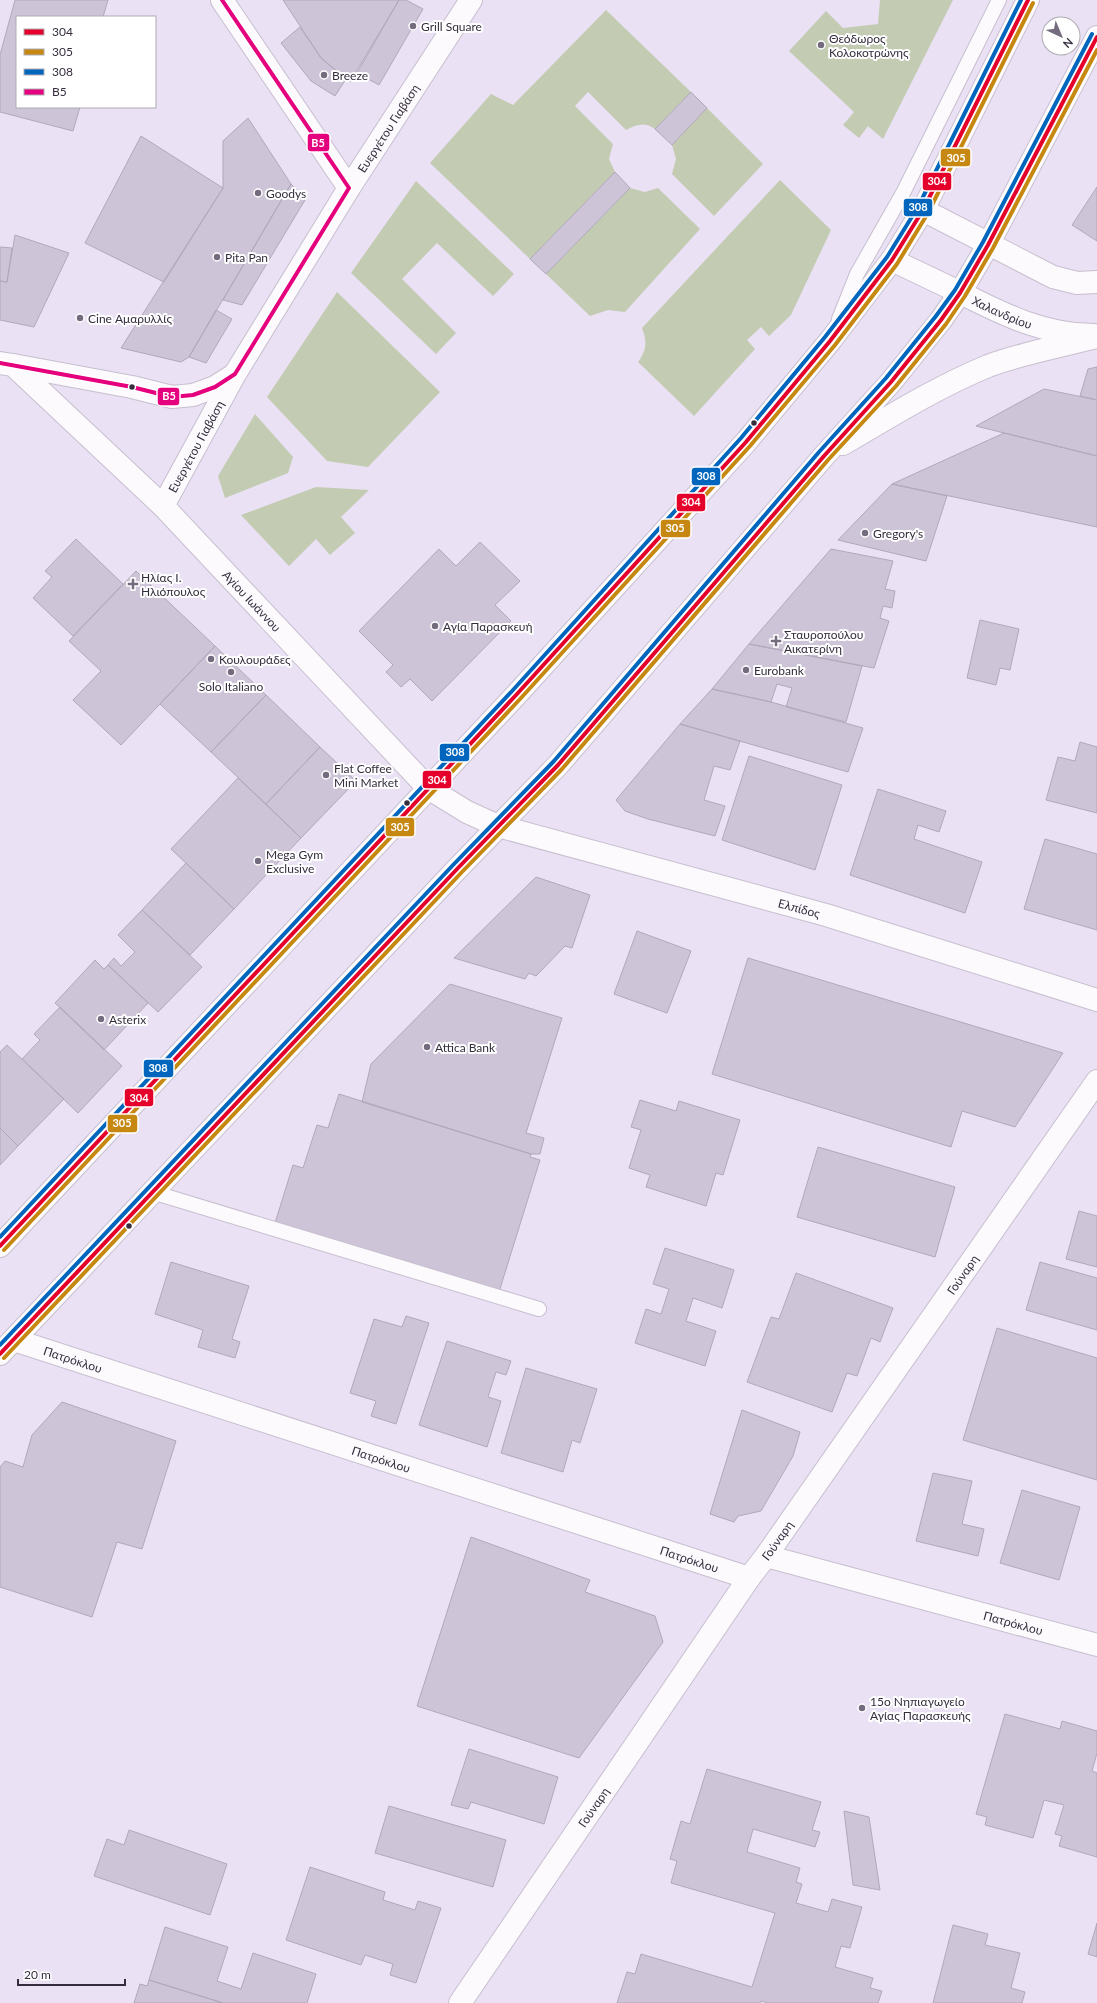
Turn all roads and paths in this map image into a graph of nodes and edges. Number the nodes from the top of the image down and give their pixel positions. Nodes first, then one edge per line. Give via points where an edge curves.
1 (222, 0) edge
2 (471, 0) edge
3 (999, 0) edge
4 (1028, 0) edge
5 (1097, 37) edge
6 (349, 188) junction
7 (923, 210) junction
8 (988, 245) junction
9 (892, 260) junction
10 (1097, 282) edge
11 (960, 293) junction
12 (1097, 336) edge
13 (830, 341) junction
14 (6, 364) edge
15 (235, 374) junction
16 (824, 456) junction
17 (163, 506) junction
18 (428, 788) junction
19 (498, 826) junction
20 (1097, 1000) edge
21 (1097, 1081) edge
22 (152, 1192) junction
23 (0, 1246) edge
24 (539, 1309) dead end
25 (7, 1347) edge
26 (766, 1556) junction
27 (749, 1578) junction
28 (1097, 1645) edge
29 (460, 2003) edge

1 - 6 street
2 - 6 street, Ευεργέτου Γιαβάση
3 - 13 lane via 903,192 857,274
4 - 7 street
5 - 8 street
6 - 15 street, Ευεργέτου Γιαβάση
7 - 8 street
7 - 9 street
8 - 10 street via 1053,277 1076,282
8 - 11 street
9 - 11 street, Χαλανδρίου
9 - 13 street
11 - 12 street, Χαλανδρίου via 1002,315 1036,327 1075,335
11 - 16 street via 942,320 891,382
12 - 16 street via 995,364 959,378
13 - 18 street via 746,442
14 - 15 street, Αγίου Ιωάννου via 172,397 193,395 215,387
14 - 17 street, Αγίου Ιωάννου
15 - 17 street, Ευεργέτου Γιαβάση
16 - 19 street via 558,765
17 - 18 street, Αγίου Ιωάννου
18 - 19 street, Αγίου Ιωάννου via 467,812
18 - 23 street
19 - 20 street, Ελπίδος via 826,916
19 - 22 street
21 - 26 street, Γούναρη
22 - 24 lane
22 - 25 street
25 - 27 street, Πατρόκλου
26 - 27 street, Γούναρη
26 - 28 street, Πατρόκλου
27 - 29 street, Γούναρη

